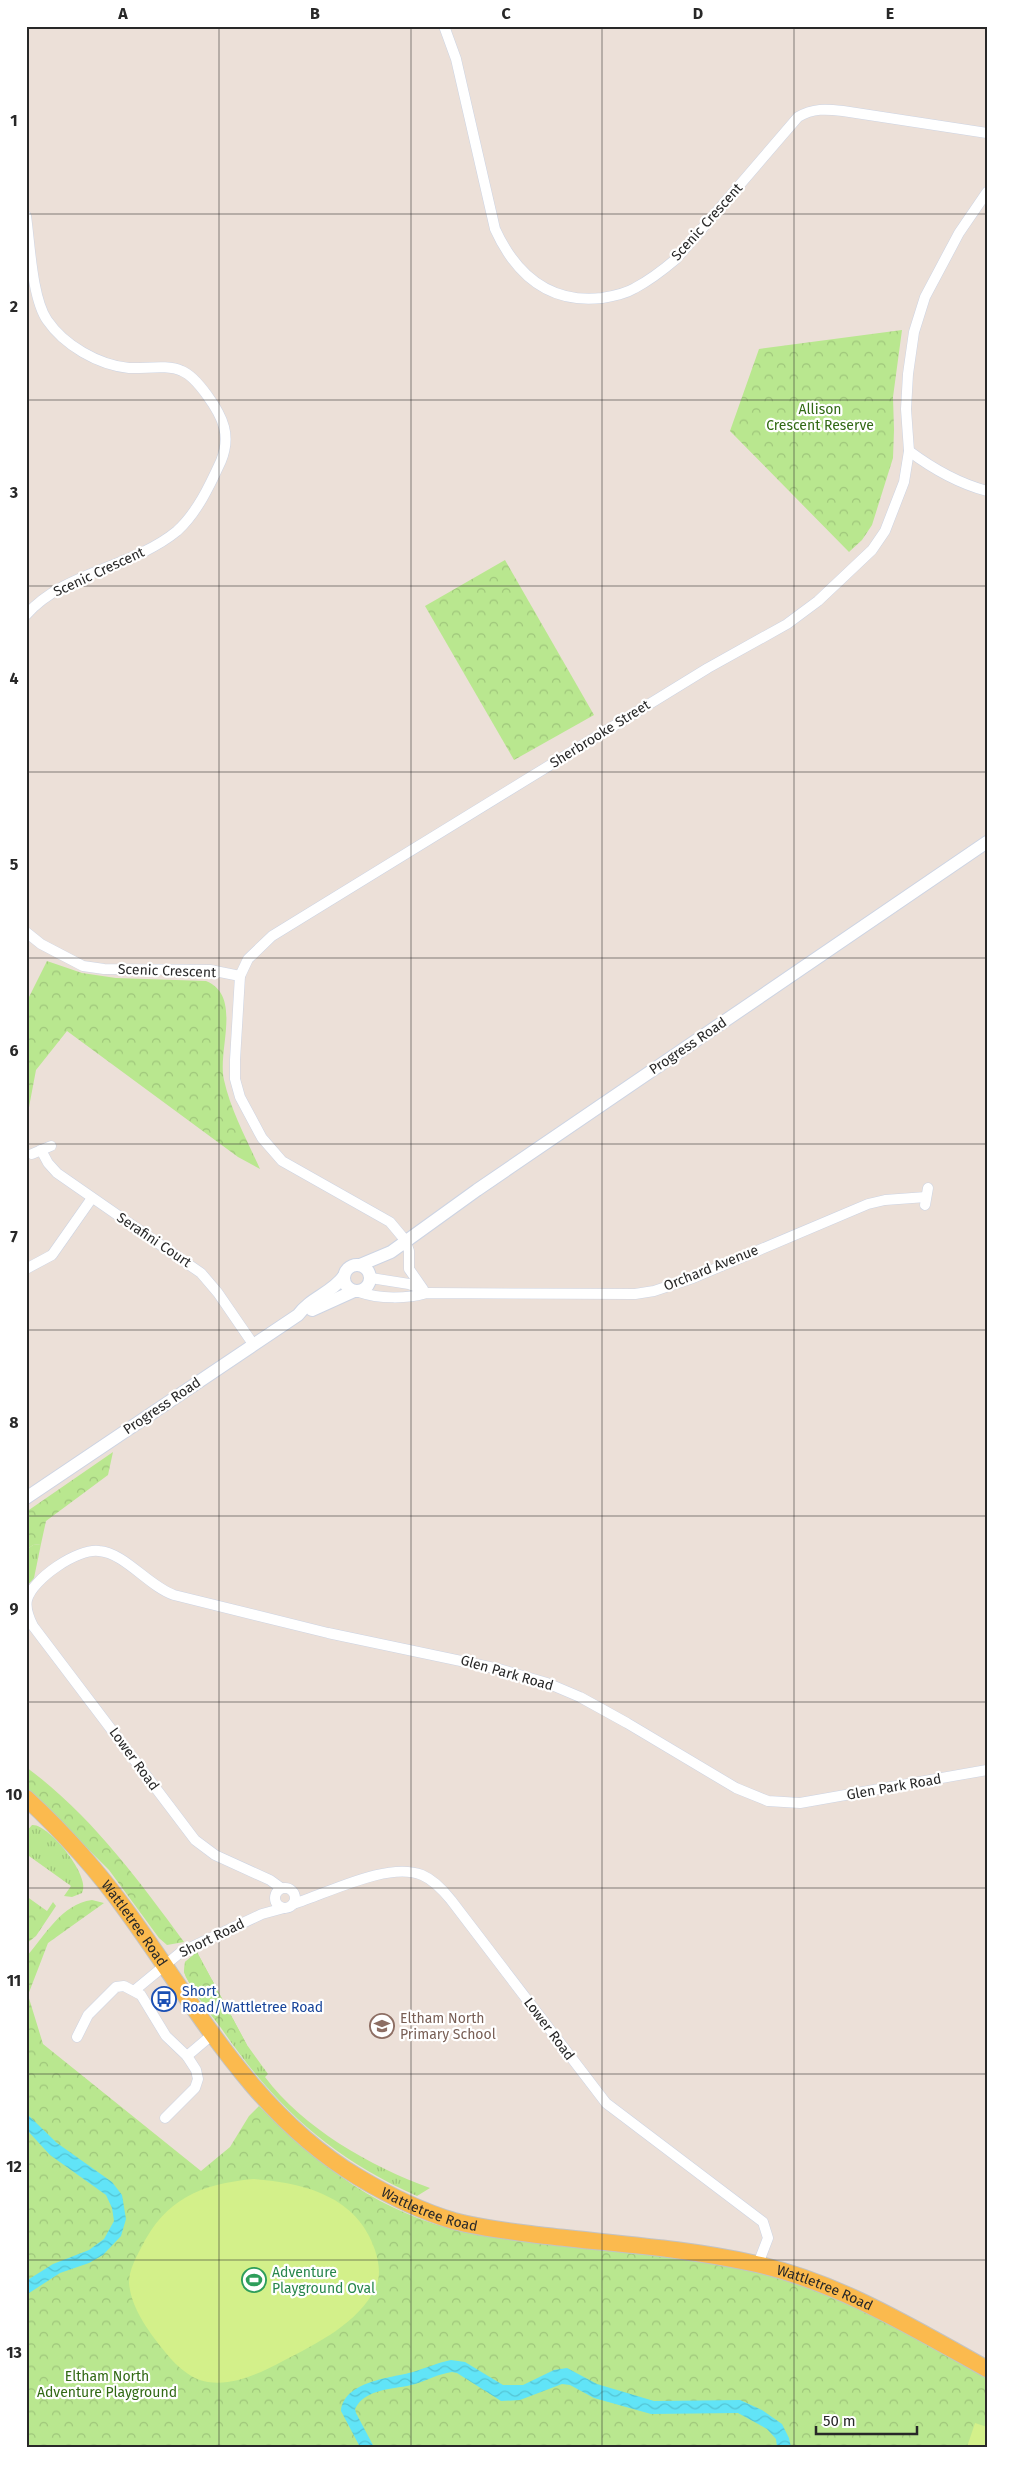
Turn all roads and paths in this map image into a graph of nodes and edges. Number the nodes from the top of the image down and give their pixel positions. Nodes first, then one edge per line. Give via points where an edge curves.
1 (444, 26) edge
2 (987, 133) edge
3 (987, 192) edge
4 (26, 216) edge
5 (909, 451) junction
6 (987, 491) edge
7 (26, 615) edge
8 (987, 842) edge
9 (26, 932) edge
10 (240, 976) junction
11 (42, 1150) dead end
12 (926, 1196) dead end
13 (92, 1198) junction
14 (405, 1240) junction
15 (391, 1252) junction
16 (360, 1265) junction
17 (26, 1269) edge
18 (344, 1276) junction
19 (371, 1276) junction
20 (425, 1291) junction
21 (357, 1292) junction
22 (298, 1315) junction
23 (253, 1344) junction
24 (26, 1498) edge
25 (30, 1593) joint
26 (987, 1770) edge
27 (26, 1798) edge
28 (278, 1892) junction
29 (288, 1906) junction
30 (262, 1914) junction
31 (164, 1965) junction
32 (135, 1990) junction
33 (213, 2034) junction
34 (77, 2037) dead end
35 (187, 2056) junction
36 (166, 2118) dead end
37 (758, 2264) junction
38 (987, 2369) edge

1 - 2 street, Scenic Crescent via 456,59 495,229 506,252 523,272 557,295 594,299 615,296 634,289 657,274 682,253 798,117 808,111 827,109
3 - 5 street, Sherbrooke Street via 931,281 918,317 908,374
4 - 7 street, Scenic Crescent via 37,298 46,319 63,338 87,355 105,362 128,368 182,370 204,392 221,419 225,436 225,452 211,481 195,509 177,530 144,552 55,590
5 - 6 street via 949,478
5 - 10 street, Sherbrooke Street via 900,496 880,540 802,614 708,668 272,936 248,959
8 - 14 street, Progress Road
9 - 10 street, Scenic Crescent via 83,966 104,970 210,970
10 - 14 street via 235,1079 240,1097 262,1138 282,1161 385,1218
11 - 13 street, Serafini Court via 52,1168
12 - 20 street, Orchard Avenue via 868,1204 693,1278 654,1290 627,1294
13 - 17 street via 52,1255
13 - 23 street, Serafini Court via 201,1273
14 - 15 street, Progress Road
14 - 20 street via 409,1269
15 - 16 street, Progress Road
15 - 19 street, Progress Road
16 - 18 street via 348,1268
16 - 19 street via 367,1268
18 - 21 street via 345,1284
18 - 22 street, Progress Road
19 - 20 street, Orchard Avenue
19 - 21 street via 369,1285
20 - 21 street, Orchard Avenue via 410,1296
21 - 22 street, Progress Road
22 - 23 street, Progress Road
23 - 24 street, Progress Road
25 - 26 street, Glen Park Road via 44,1577 77,1554 105,1552 174,1595 492,1667 547,1683 618,1718 736,1788 768,1801 800,1803
25 - 28 street, Lower Road via 27,1606 33,1626 189,1833 215,1855 270,1880
27 - 31 main road, Wattletree Road via 98,1874
28 - 29 street via 278,1905
28 - 29 street via 287,1888 293,1891 295,1898
28 - 30 street, Short Road
29 - 30 street, Short Road
29 - 37 street, Lower Road via 390,1873 413,1872 433,1881 451,1900 606,2103 763,2222 768,2238
30 - 31 street, Short Road via 197,1944
31 - 32 street, Short Road
31 - 33 main road, Wattletree Road
32 - 34 street via 121,1985 112,1989 88,2015
32 - 35 street via 143,1997 168,2040
33 - 35 street
33 - 37 main road, Wattletree Road via 260,2095 305,2139 355,2176 415,2207 453,2221 486,2228 689,2251
35 - 36 street via 196,2070 197,2084
37 - 38 main road, Wattletree Road via 840,2291

